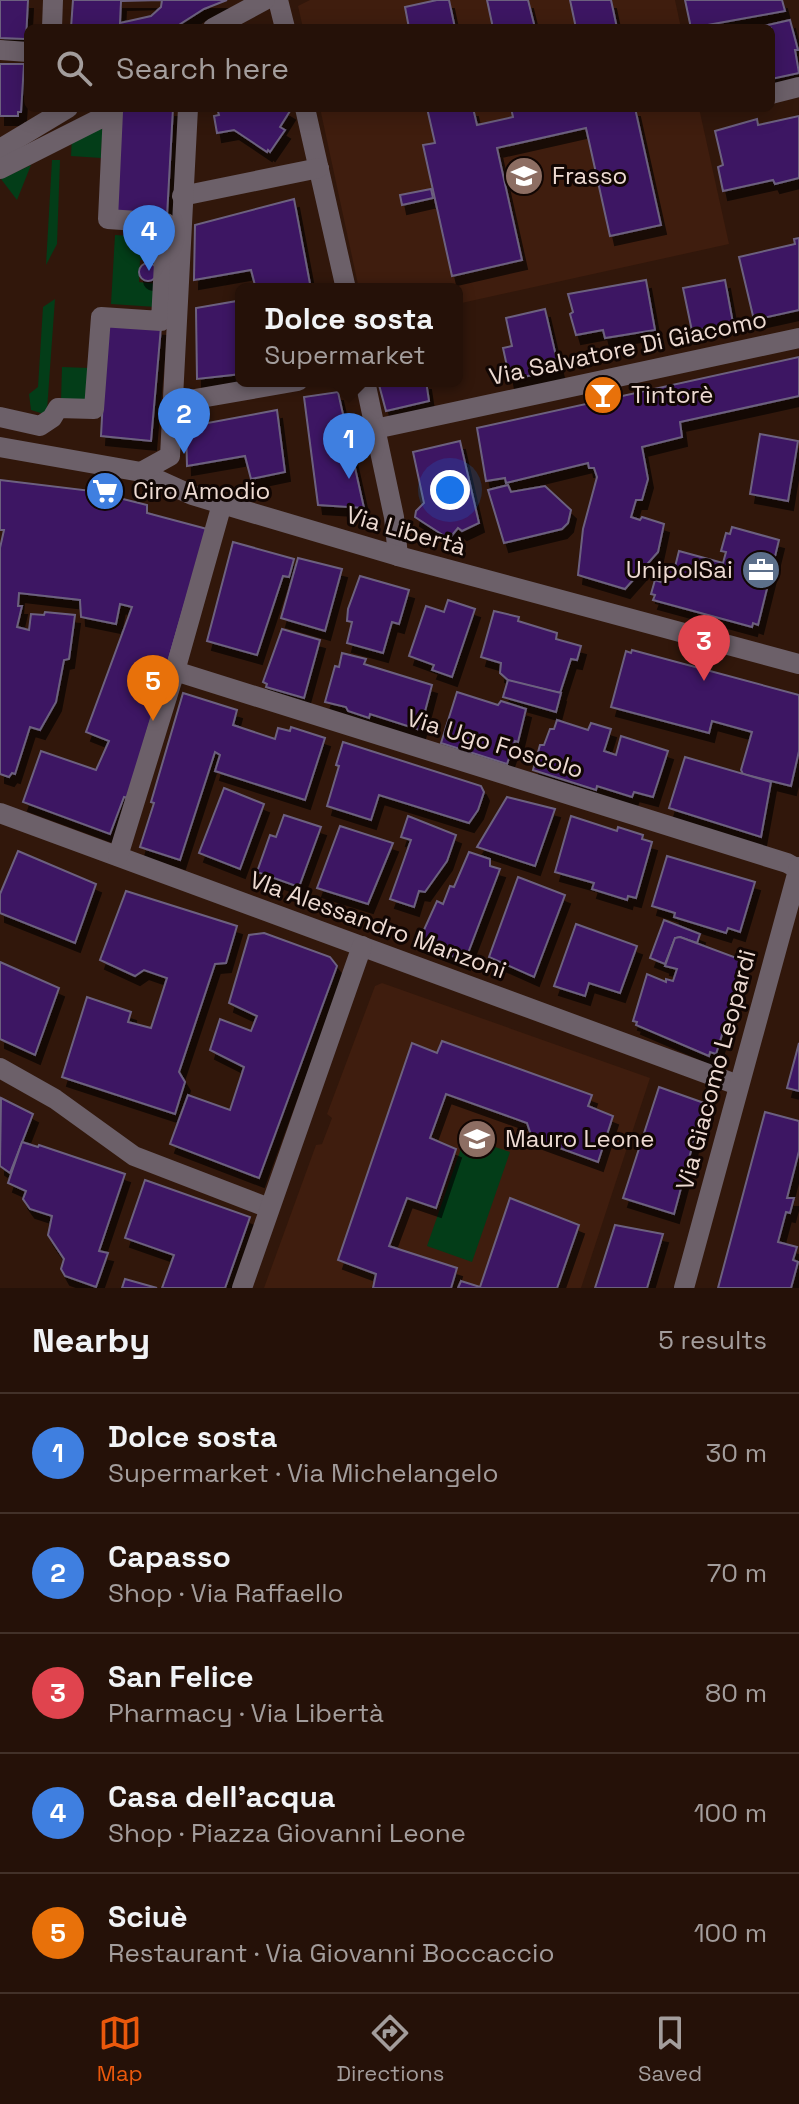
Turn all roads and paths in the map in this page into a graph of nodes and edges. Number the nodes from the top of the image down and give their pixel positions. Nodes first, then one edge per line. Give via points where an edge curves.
1 (53, 0) edge
2 (265, 0) edge
3 (278, 0) edge
4 (52, 24) edge
5 (220, 24) edge
6 (284, 24) edge
7 (0, 50) edge
8 (24, 52) edge
9 (799, 87) edge
10 (775, 93) edge
11 (61, 112) edge
12 (188, 112) edge
13 (306, 112) edge
14 (0, 149) edge
15 (319, 168) junction
16 (0, 169) edge
17 (182, 196) junction
18 (345, 283) edge
19 (799, 338) edge
20 (264, 387) edge
21 (366, 387) edge
22 (172, 403) junction
23 (0, 417) edge
24 (375, 429) junction
25 (0, 447) edge
26 (141, 472) junction
27 (222, 504) junction
28 (398, 556) junction
29 (799, 664) edge
30 (175, 671) junction
31 (0, 813) edge
32 (118, 856) junction
33 (799, 868) edge
34 (362, 946) junction
35 (0, 1068) edge
36 (738, 1085) junction
37 (269, 1208) junction
38 (242, 1288) edge
39 (684, 1288) edge

1 - 4 street
2 - 5 street
3 - 6 street
7 - 8 street
9 - 10 street
11 - 14 street
12 - 17 street
13 - 15 street
15 - 17 street
15 - 18 street
16 - 23 street via 113,112 108,219 166,223 161,321 101,317 94,409 58,408 40,426
17 - 22 street
19 - 24 street, Via Salvatore Di Giacomo
20 - 22 street
21 - 24 street
22 - 26 street via 170,456
24 - 28 street
25 - 26 street, Via Libertà
26 - 27 street, Via Libertà
27 - 28 street, Via Libertà
27 - 30 street
28 - 29 street, Via Libertà
30 - 32 street
30 - 33 street, Via Ugo Foscolo
31 - 32 street, VIa Alessandro Manzoni
32 - 34 street, VIa Alessandro Manzoni
33 - 36 street, Via Giacomo Leopardi
34 - 36 street, VIa Alessandro Manzoni
34 - 37 street
35 - 37 street via 55,1099 134,1156
36 - 39 street, Via Giacomo Leopardi
37 - 38 street

